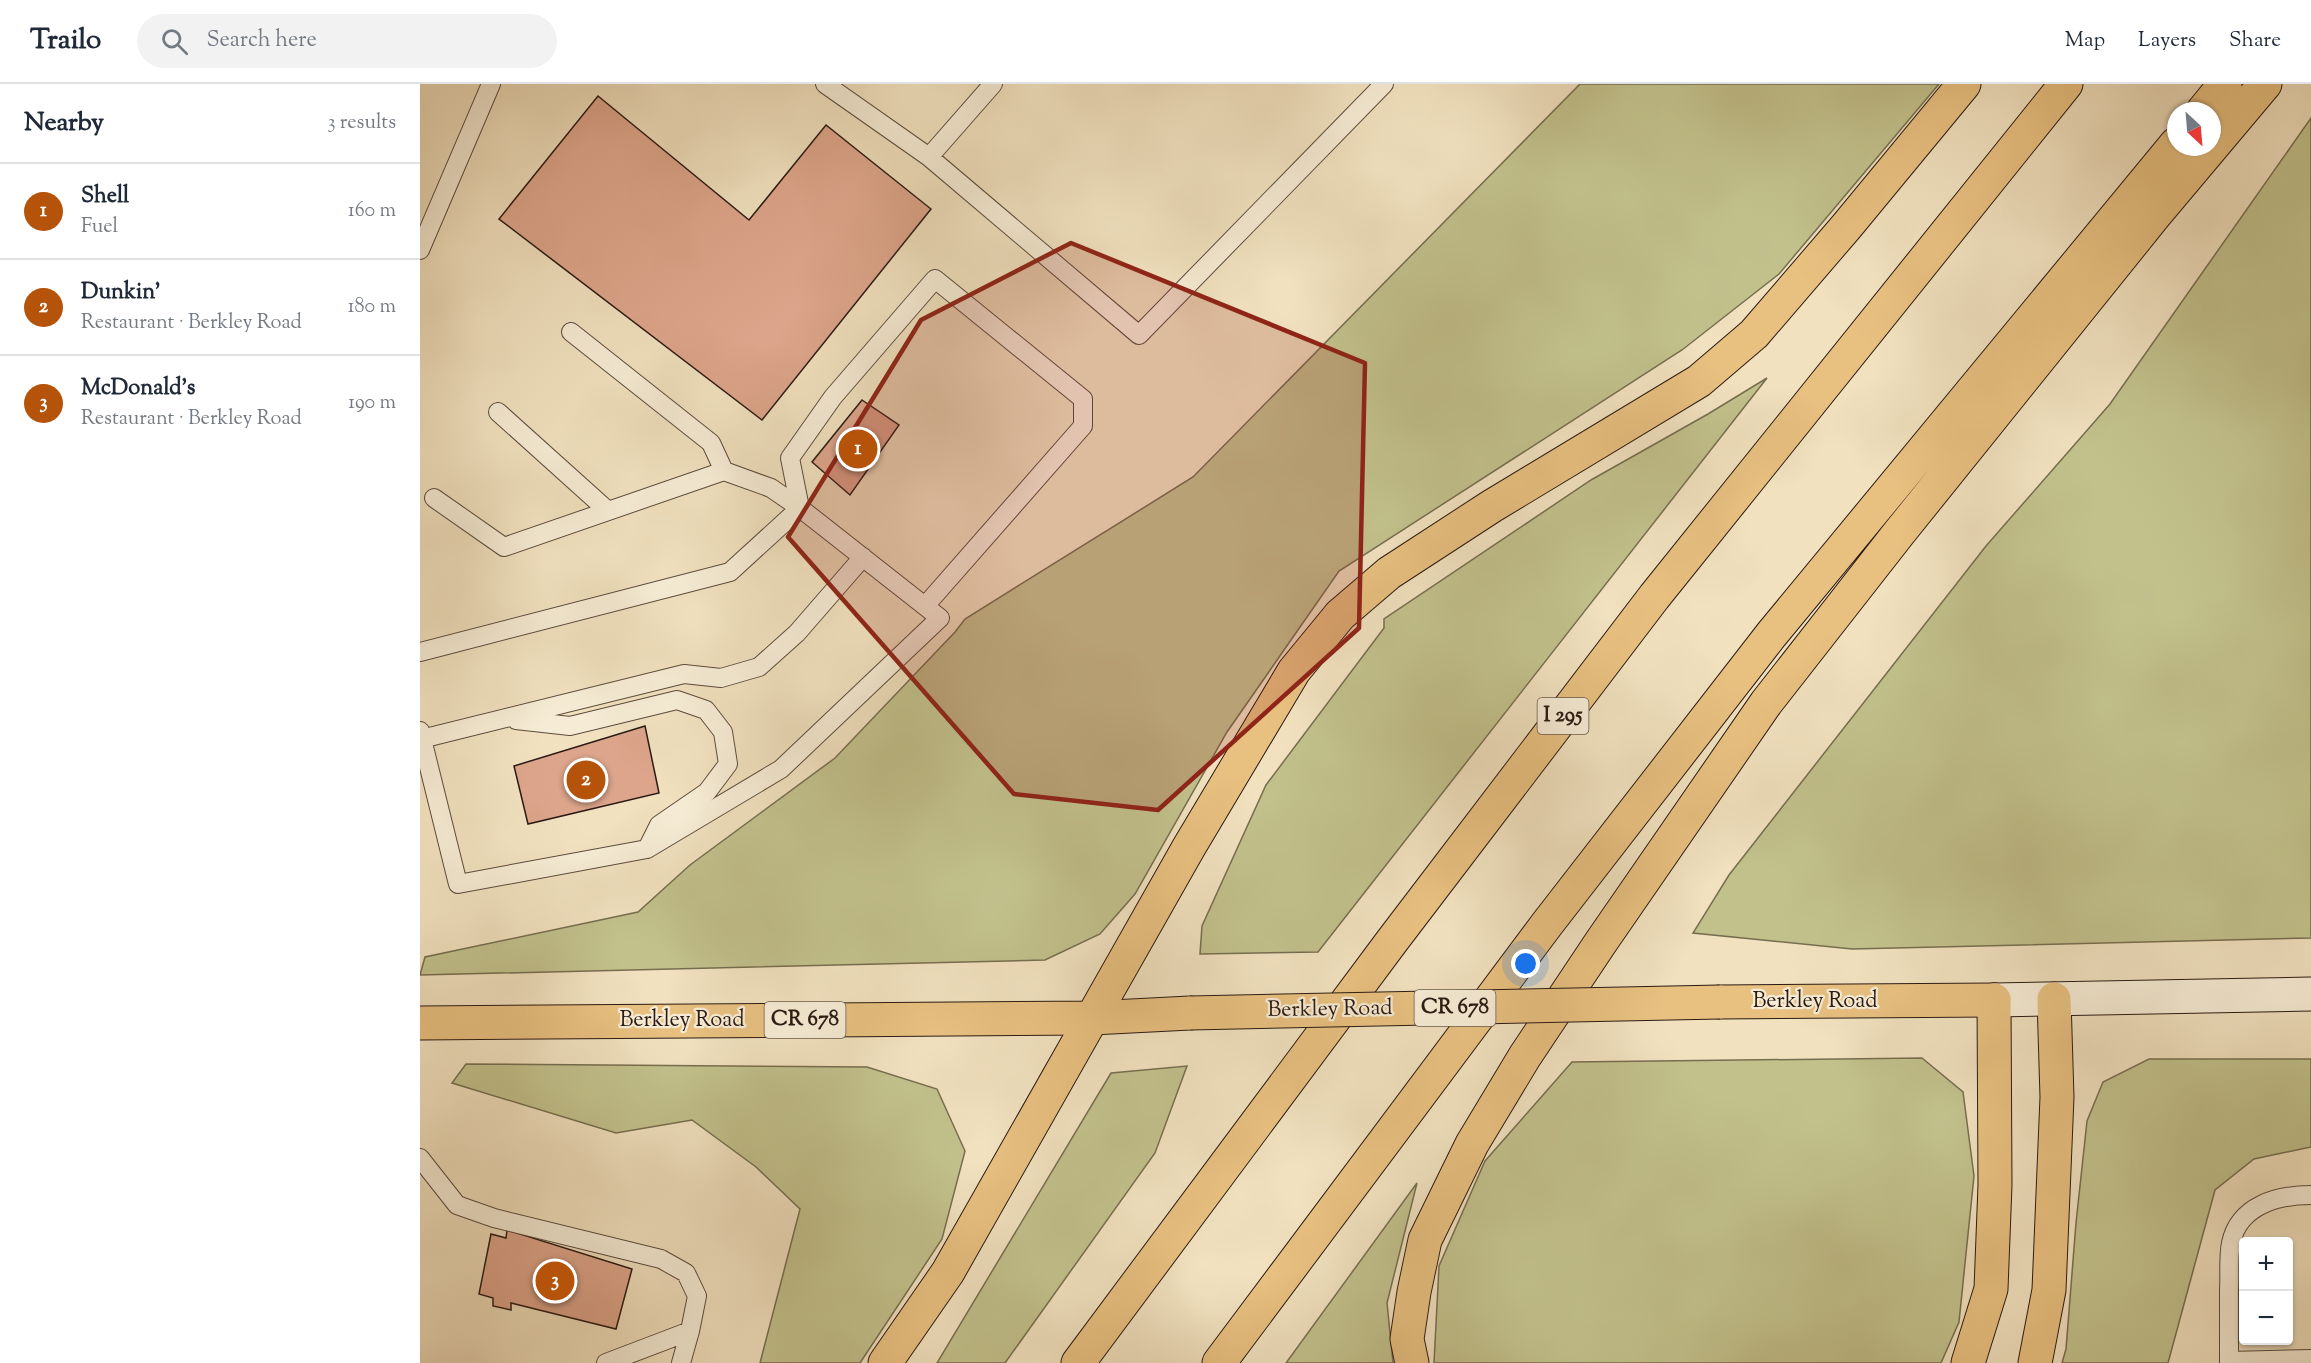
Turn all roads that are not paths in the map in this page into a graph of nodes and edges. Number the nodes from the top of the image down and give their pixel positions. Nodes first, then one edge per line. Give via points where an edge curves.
1 (491, 84) edge
2 (825, 84) edge
3 (993, 84) edge
4 (1384, 84) edge
5 (1964, 84) edge
6 (2066, 84) edge
7 (2225, 84) edge
8 (2265, 84) edge
9 (2210, 102) edge
10 (2167, 155) edge
11 (928, 157) junction
12 (420, 250) edge
13 (571, 332) dead end
14 (498, 412) dead end
15 (724, 471) junction
16 (434, 498) dead end
17 (800, 507) junction
18 (608, 511) junction
19 (863, 557) junction
20 (925, 606) junction
21 (420, 652) edge
22 (502, 719) junction
23 (421, 735) edge
24 (647, 849) junction
25 (2311, 994) edge
26 (2054, 999) junction
27 (1994, 1000) junction
28 (1092, 1017) junction
29 (420, 1023) edge
30 (420, 1158) edge
31 (2311, 1195) edge
32 (690, 1331) junction
33 (2311, 1359) edge
34 (2229, 1362) edge
35 (606, 1363) edge
36 (681, 1363) edge
37 (885, 1363) edge
38 (1078, 1363) edge
39 (1219, 1363) edge
40 (1412, 1363) edge
41 (1968, 1363) edge
42 (2035, 1363) edge

1 - 12 lane
2 - 11 lane
3 - 11 lane
4 - 11 lane via 1139,335
5 - 28 main road via 1754,334 1707,375 1398,567 1340,615 1294,671
6 - 38 main road, I 295 via 1647,606
7 - 9 main road
8 - 40 main road via 2154,216 1766,703 1594,951 1472,1144 1425,1240 1407,1339
10 - 39 main road via 1771,635 1547,924
13 - 15 lane via 711,444
14 - 18 lane
15 - 17 lane via 771,488
15 - 18 lane
16 - 18 lane via 504,547
17 - 19 lane
17 - 20 lane via 790,458 833,397 935,279 1083,399 1083,426
17 - 21 lane via 730,572
19 - 20 lane
19 - 22 lane via 797,633 759,667 721,678 684,674
20 - 24 lane via 940,618 781,770
22 - 23 lane
22 - 24 lane via 570,726 677,700 706,710 723,732 728,764 707,792 659,825
23 - 24 lane via 458,884
25 - 26 main road, Berkley Road / CR 678
26 - 27 main road, Berkley Road / CR 678
26 - 42 main road via 2057,1097 2049,1290
27 - 28 main road, Berkley Road / CR 678, bridge via 1720,1002
27 - 41 main road via 1991,1289
28 - 29 main road, Berkley Road / CR 678
28 - 37 main road via 948,1272
30 - 32 lane via 457,1205 494,1218 661,1259 686,1273 697,1296
31 - 34 lane via 2290,1195 2267,1202 2242,1219 2236,1229 2230,1254
32 - 35 lane
32 - 36 lane
33 - 34 lane

